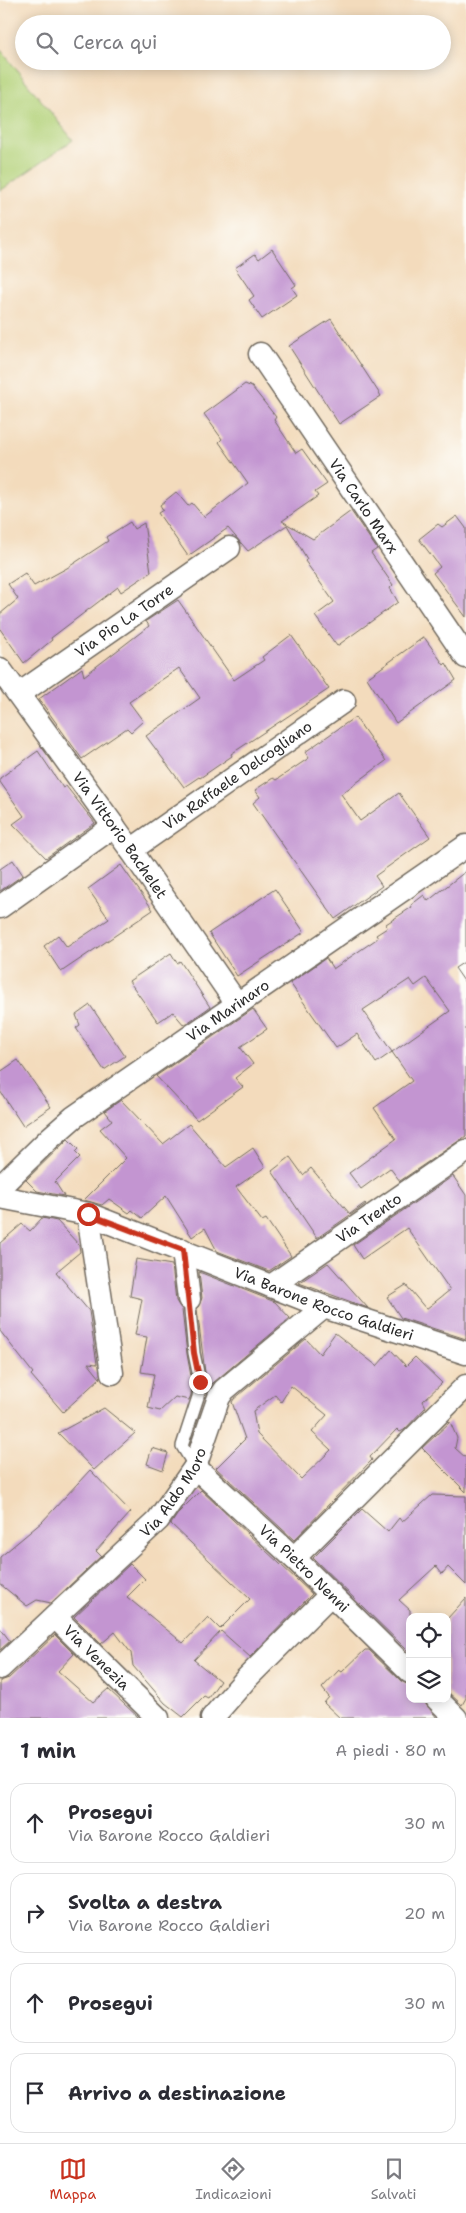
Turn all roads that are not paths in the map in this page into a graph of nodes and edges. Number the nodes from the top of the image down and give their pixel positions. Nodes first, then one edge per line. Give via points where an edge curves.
1 (260, 354) dead end
2 (229, 548) dead end
3 (466, 657) edge
4 (0, 669) edge
5 (19, 694) junction
6 (344, 701) dead end
7 (114, 826) junction
8 (466, 846) edge
9 (131, 850) junction
10 (0, 907) edge
11 (237, 1004) junction
12 (466, 1151) edge
13 (0, 1187) edge
14 (0, 1197) edge
15 (88, 1214) junction
16 (183, 1250) junction
17 (271, 1286) junction
18 (189, 1299) joint
19 (324, 1307) junction
20 (466, 1353) edge
21 (112, 1373) dead end
22 (466, 1386) edge
23 (195, 1467) junction
24 (294, 1558) junction
25 (331, 1594) junction
26 (55, 1617) junction
27 (0, 1668) edge
28 (406, 1668) edge
29 (441, 1703) edge
30 (158, 1718) edge
31 (212, 1718) edge
32 (456, 1718) edge

1 - 3 street, Via Carlo Marx
2 - 5 street, Via Pio La Torre
4 - 5 street, Via Vittorio Bachelet
5 - 7 street, Via Vittorio Bachelet
6 - 9 street, Via Raffaele Delcogliano
7 - 9 street, Via Vittorio Bachelet
7 - 10 street
8 - 11 street, Via Marinaro
9 - 11 street, Via Vittorio Bachelet
11 - 13 street, Via Marinaro via 74,1117
12 - 17 street, Via Trento
14 - 15 street, Via Barone Rocco Galdieri
15 - 16 street, Via Barone Rocco Galdieri
15 - 21 street
16 - 17 street, Via Barone Rocco Galdieri
16 - 18 street
17 - 19 street, Via Barone Rocco Galdieri
18 - 23 lane via 200,1382 182,1446
19 - 20 street, Via Barone Rocco Galdieri
19 - 23 street, Via Aldo Moro via 224,1390
22 - 24 street
23 - 24 street, Via Pietro Nenni
23 - 26 street, Via Aldo Moro via 158,1520
24 - 25 street, Via Pietro Nenni
25 - 28 street, Via Pietro Nenni
25 - 31 street
26 - 27 street, Via Aldo Moro
26 - 30 street, Via Venezia
29 - 32 street

